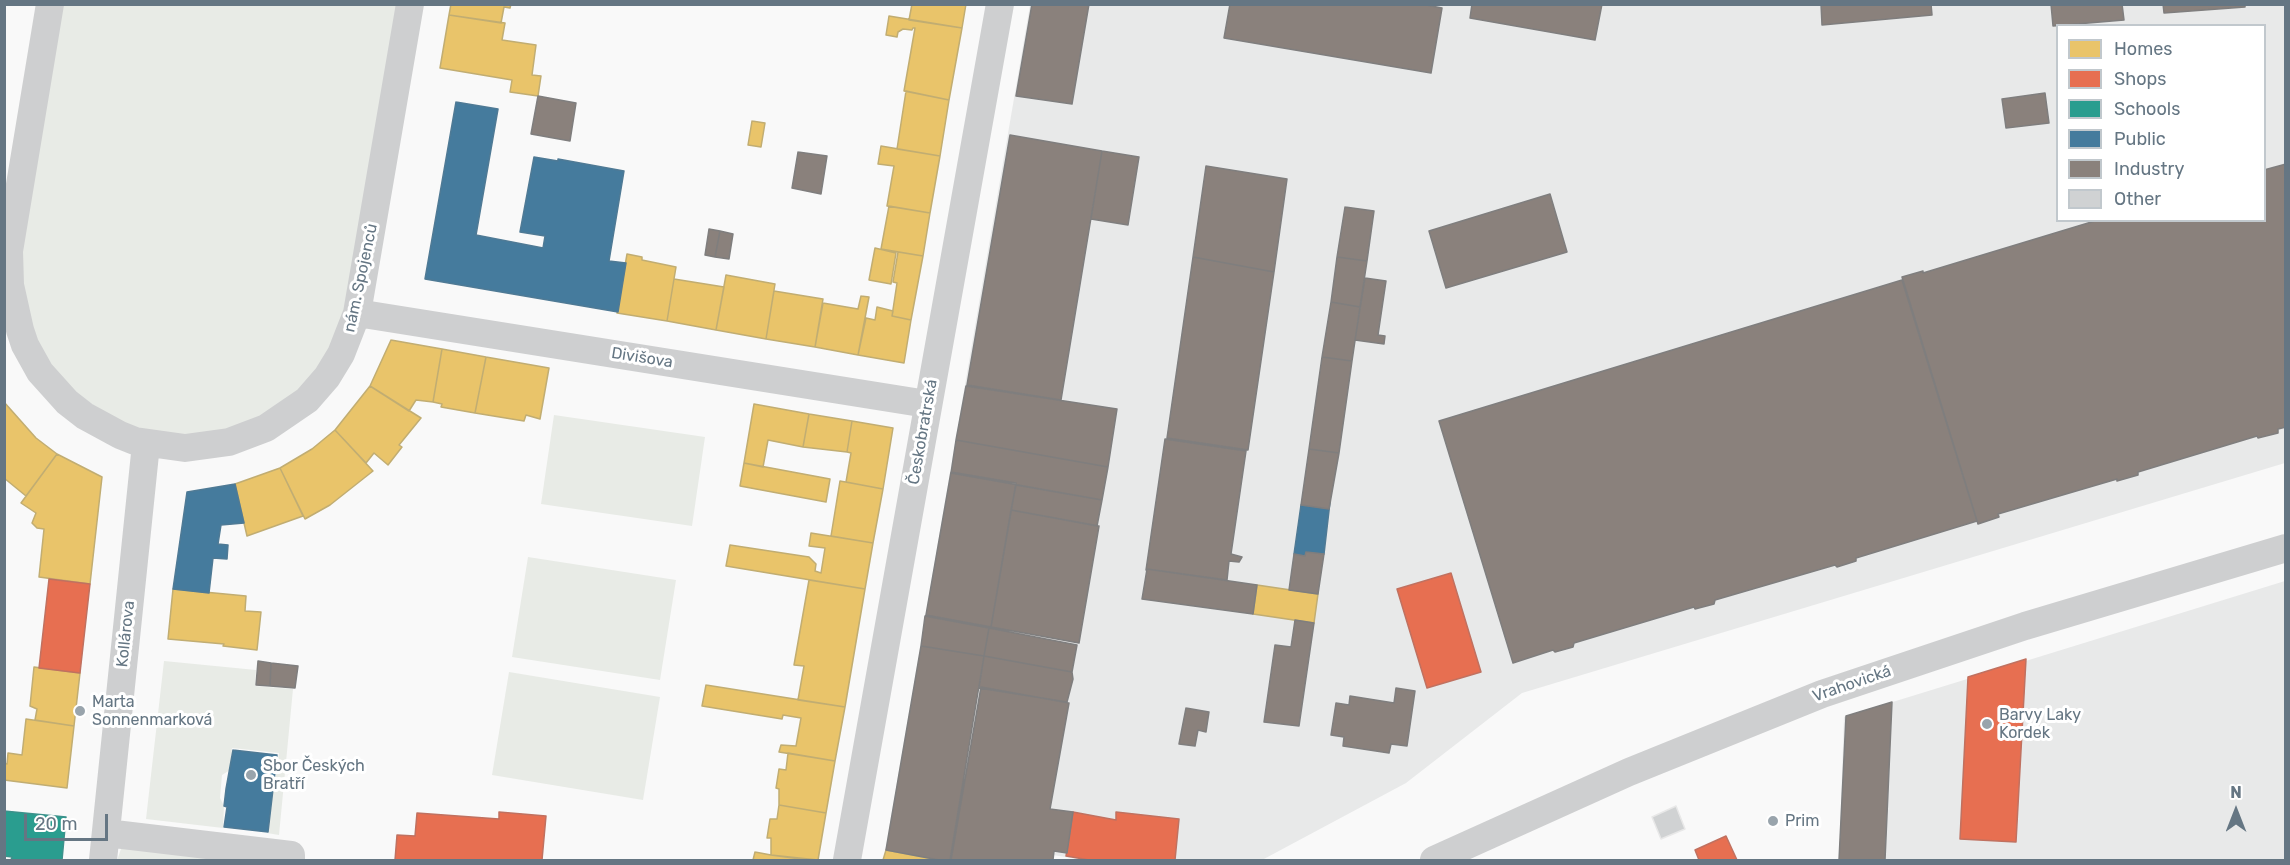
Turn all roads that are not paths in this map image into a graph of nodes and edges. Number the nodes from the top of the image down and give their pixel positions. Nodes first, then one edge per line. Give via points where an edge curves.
1 (50, 4) edge
2 (410, 4) edge
3 (1000, 4) edge
4 (357, 313) junction
5 (927, 404) junction
6 (146, 444) junction
7 (2286, 548) edge
8 (104, 847) edge
9 (291, 861) edge
10 (847, 861) edge
11 (1434, 861) edge

1 - 6 street, nám. Spojenců via 11,237 10,285 14,307 25,345 40,372 67,402 101,426
2 - 4 street, nám. Spojenců
3 - 5 street, Českobratrská
4 - 5 street, Divišova
4 - 6 street, nám. Spojenců via 349,339 327,377 307,400 272,425 218,445 185,448
5 - 10 street, Českobratrská
6 - 8 street, Kollárova
7 - 11 street, Vrahovická via 2025,626 1822,694 1629,772
8 - 9 street via 291,855

